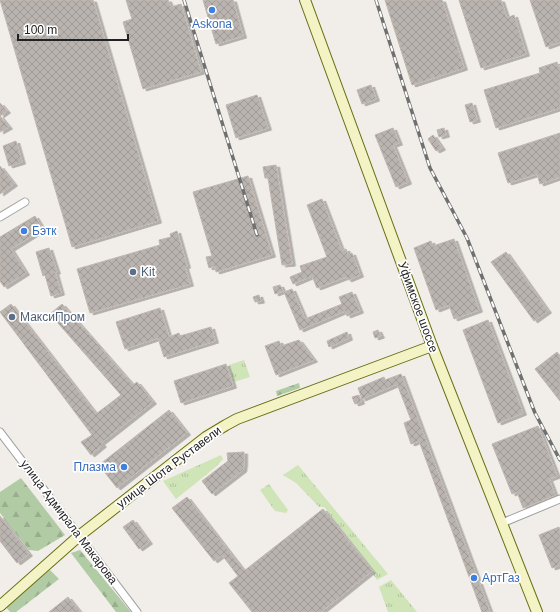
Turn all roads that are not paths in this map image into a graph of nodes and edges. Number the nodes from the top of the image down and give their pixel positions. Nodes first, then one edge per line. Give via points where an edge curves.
1 (306, 0) edge
2 (25, 202) dead end
3 (0, 217) edge
4 (432, 346) junction
5 (0, 432) edge
6 (560, 499) edge
7 (502, 523) junction
8 (79, 536) junction
9 (0, 606) edge
10 (137, 612) edge
11 (537, 612) edge

1 - 4 main road, Уфимское шоссе
2 - 3 street
4 - 7 main road, Уфимское шоссе
4 - 8 main road, улица Шота Руставели via 226,424
5 - 8 street, улица Адмирала Макарова
6 - 7 street
7 - 11 main road, Уфимское шоссе
8 - 9 main road, улица Шота Руставели
8 - 10 street, улица Адмирала Макарова

